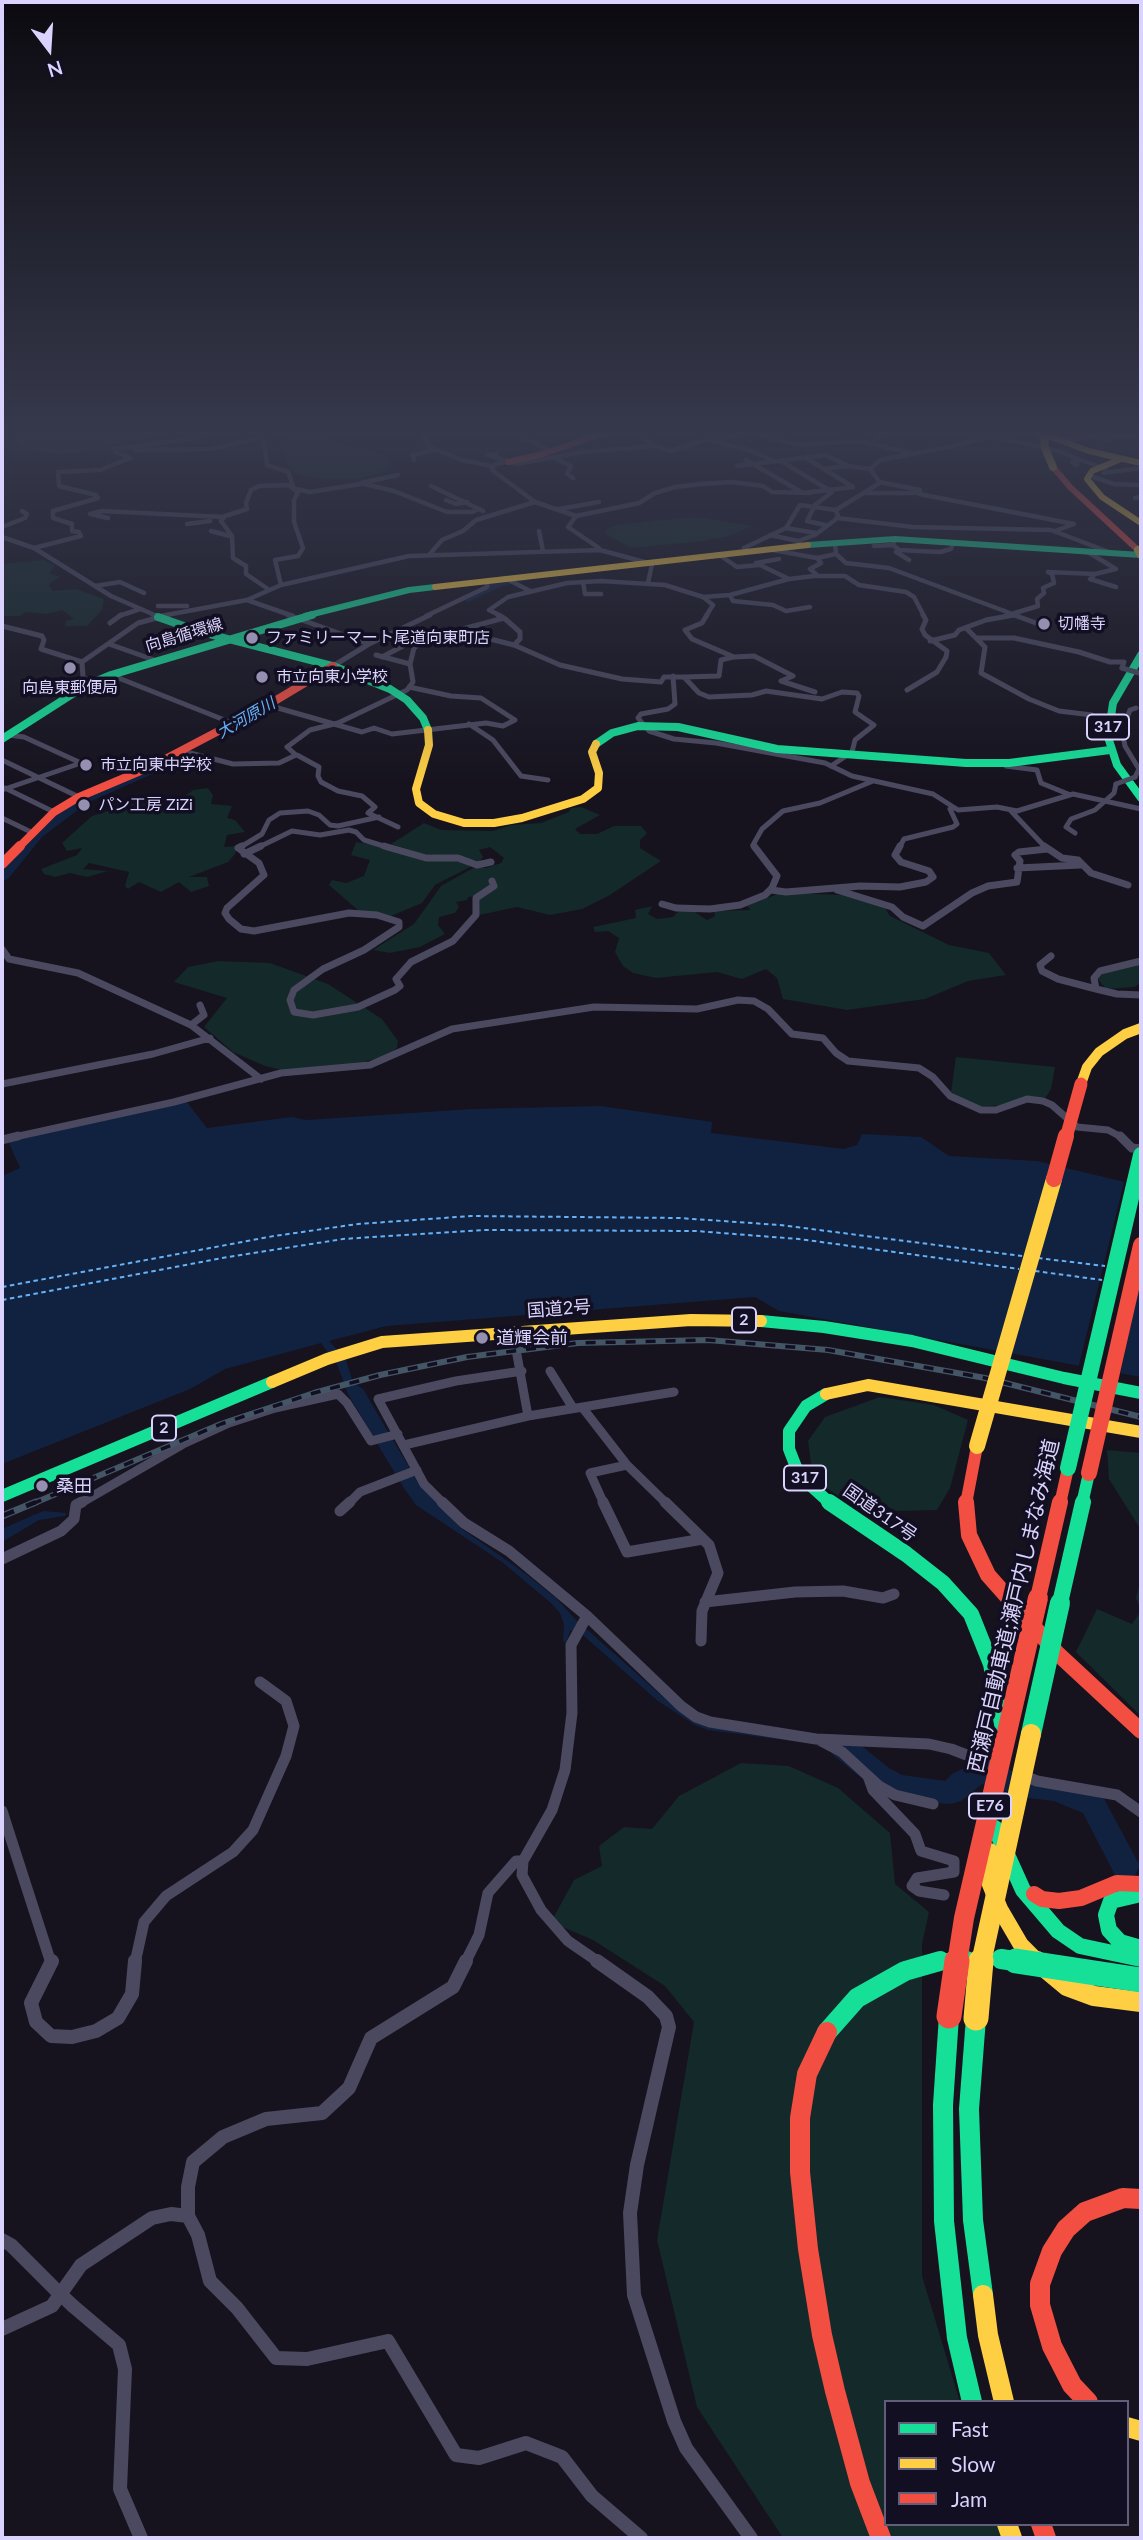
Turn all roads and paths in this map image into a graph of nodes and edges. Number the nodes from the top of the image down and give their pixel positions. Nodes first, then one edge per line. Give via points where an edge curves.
1 (38, 551) edge
2 (233, 551) edge
3 (301, 551) edge
4 (433, 551) edge
5 (543, 551) joint
6 (570, 551) edge
7 (602, 551) edge
8 (750, 551) edge
9 (768, 551) edge
10 (786, 551) edge
11 (831, 551) edge
12 (838, 551) edge
13 (896, 551) edge
14 (1077, 551) edge
15 (1086, 551) junction
16 (1105, 551) edge
17 (1109, 552) junction
18 (1139, 552) edge
19 (718, 554) junction
20 (429, 555) junction
21 (817, 558) junction
22 (909, 560) dead end
23 (648, 562) junction
24 (759, 565) junction
25 (1095, 574) junction
26 (814, 576) junction
27 (789, 579) junction
28 (488, 580) junction
29 (508, 580) junction
30 (583, 582) junction
31 (648, 583) junction
32 (281, 585) junction
33 (95, 586) junction
34 (1116, 587) dead end
35 (268, 589) junction
36 (530, 591) junction
37 (144, 593) dead end
38 (601, 594) dead end
39 (730, 595) junction
40 (178, 597) dead end
41 (703, 597) junction
42 (781, 597) dead end
43 (247, 600) junction
44 (755, 604) junction
45 (205, 607) junction
46 (810, 607) dead end
47 (150, 610) junction
48 (1014, 614) junction
49 (299, 618) junction
50 (504, 618) junction
51 (110, 623) dead end
52 (1036, 623) dead end
53 (2, 626) edge
54 (966, 628) junction
55 (397, 630) junction
56 (454, 631) junction
57 (978, 638) junction
58 (231, 639) junction
59 (425, 639) junction
60 (930, 641) junction
61 (395, 643) dead end
62 (109, 644) junction
63 (369, 644) junction
64 (514, 645) junction
65 (403, 646) junction
66 (414, 648) junction
67 (1141, 655) edge
68 (734, 657) junction
69 (157, 661) junction
70 (82, 662) junction
71 (410, 664) junction
72 (332, 666) junction
73 (1140, 673) edge
74 (111, 676) junction
75 (673, 676) junction
76 (684, 677) junction
77 (92, 683) junction
78 (801, 688) junction
79 (404, 691) junction
80 (907, 691) dead end
81 (815, 692) dead end
82 (786, 694) junction
83 (273, 706) dead end
84 (1136, 708) dead end
85 (1092, 715) dead end
86 (232, 723) junction
87 (469, 724) junction
88 (330, 725) junction
89 (644, 726) junction
90 (428, 729) junction
91 (5, 737) edge
92 (1110, 750) junction
93 (182, 751) junction
94 (297, 755) junction
95 (848, 755) junction
96 (2, 760) edge
97 (1004, 763) junction
98 (831, 766) junction
99 (38, 778) junction
100 (548, 780) dead end
101 (873, 781) junction
102 (3, 789) edge
103 (1069, 794) junction
104 (79, 797) junction
105 (1141, 798) edge
106 (1105, 802) junction
107 (954, 808) junction
108 (1141, 809) edge
109 (1011, 811) junction
110 (54, 812) junction
111 (379, 817) junction
112 (2, 818) edge
113 (398, 827) dead end
114 (31, 832) junction
115 (1075, 832) dead end
116 (1047, 849) junction
117 (244, 854) junction
118 (5, 856) edge
119 (491, 862) dead end
120 (1081, 865) junction
121 (1017, 868) junction
122 (492, 881) dead end
123 (1128, 886) dead end
124 (831, 889) junction
125 (771, 890) junction
126 (662, 904) dead end
127 (2, 949) edge
128 (1051, 956) dead end
129 (1141, 961) edge
130 (1096, 989) junction
131 (1141, 995) edge
132 (200, 1005) dead end
133 (191, 1025) junction
134 (1141, 1028) edge
135 (210, 1038) junction
136 (261, 1079) junction
137 (2, 1084) edge
138 (2, 1140) edge
139 (1141, 1149) edge
140 (1141, 1155) edge
141 (1141, 1245) edge
142 (516, 1355) tunnel mouth
143 (522, 1371) junction
144 (550, 1371) dead end
145 (674, 1392) dead end
146 (1141, 1392) edge
147 (578, 1408) junction
148 (528, 1416) junction
149 (398, 1434) junction
150 (1141, 1434) edge
151 (404, 1445) junction
152 (627, 1465) junction
153 (416, 1470) junction
154 (2, 1496) edge
155 (340, 1511) dead end
156 (703, 1539) junction
157 (2, 1559) edge
158 (894, 1594) dead end
159 (705, 1602) junction
160 (583, 1623) junction
161 (701, 1641) dead end
162 (260, 1682) dead end
163 (1107, 1702) junction
164 (1138, 1729) edge
165 (816, 1739) junction
166 (1141, 1743) edge
167 (868, 1776) junction
168 (933, 1804) dead end
169 (2, 1811) edge
170 (1141, 1812) edge
171 (995, 1828) junction
172 (523, 1861) junction
173 (1016, 1877) junction
174 (1141, 1884) edge
175 (1141, 1894) edge
176 (944, 1895) dead end
177 (1141, 1948) edge
178 (1141, 1959) edge
179 (1141, 1980) edge
180 (1138, 2002) edge
181 (1141, 2199) edge
182 (188, 2216) junction
183 (2, 2240) edge
184 (2, 2329) edge
185 (822, 2335) junction
186 (972, 2400) edge
187 (1004, 2400) edge
188 (1086, 2400) edge
189 (884, 2518) edge
190 (141, 2538) edge
191 (641, 2538) edge
192 (751, 2538) edge
193 (881, 2538) edge

1 - 33 street
2 - 35 street via 233,558 246,566 246,574
3 - 32 street via 298,556 275,560
4 - 20 street
5 - 6 street
5 - 20 street
7 - 23 street
8 - 19 main road, 向島循環線
9 - 24 street via 756,563
10 - 21 street
11 - 21 street
12 - 48 street via 846,563 889,568
13 - 22 street
14 - 15 main road, 向島循環線
15 - 17 main road, 向島循環線
15 - 25 street via 1116,569
16 - 17 street
17 - 18 main road, 向島循環線
19 - 23 main road, 向島循環線
19 - 24 street via 737,568
20 - 32 street
21 - 26 street via 821,563 810,569
23 - 29 main road, 向島循環線
23 - 31 street via 653,567
24 - 27 street
25 - 34 street via 1090,579
25 - 48 street via 1048,572 1054,583 1037,599 1038,606
26 - 27 street
26 - 60 street via 845,576 856,583 912,595 926,620 922,629
27 - 39 street
28 - 29 main road, 向島循環線
28 - 49 main road, 向島循環線 via 390,593
28 - 55 street via 486,587
29 - 36 street
30 - 31 street
30 - 36 street
30 - 38 street via 585,594
31 - 41 street
32 - 35 street
33 - 37 street via 120,582
33 - 47 street
35 - 43 street
36 - 50 street via 508,597 489,610
39 - 41 street
39 - 44 street via 733,601
40 - 47 street
41 - 68 street via 713,606 702,623 685,630 699,643
42 - 44 street
43 - 45 street
43 - 49 street
44 - 46 street via 786,611
45 - 47 street
45 - 47 street
47 - 51 street via 122,614
47 - 58 main road
47 - 62 street
48 - 52 street
48 - 54 street
49 - 58 main road, 向島循環線
49 - 63 street
50 - 56 street
50 - 64 street via 520,632
53 - 70 street via 42,636 41,649
54 - 57 street
54 - 60 street
55 - 59 street
55 - 63 street
56 - 59 street
56 - 64 street
57 - 73 street, bridge via 1014,638 1079,652 1124,662 1122,668
57 - 85 street via 985,647 981,673 1059,711
58 - 69 main road, 向島循環線
58 - 72 main road
59 - 66 street
60 - 80 street via 946,649 946,657 937,672
61 - 65 street
62 - 69 street
62 - 70 street
63 - 72 street
64 - 75 street via 560,665 622,679 661,682
65 - 66 street
65 - 71 street via 379,656
66 - 71 street
67 - 92 main road, 317 via 1112,703
68 - 76 street via 721,660 719,677
68 - 78 street via 754,656 793,676 781,681
69 - 74 main road, 向島循環線
70 - 77 street via 83,677
71 - 79 street via 413,681
72 - 79 main road
72 - 86 main road
74 - 77 main road, 向島循環線
74 - 86 street
75 - 76 street
75 - 89 street via 675,704 640,714
76 - 82 street via 709,697 766,691
77 - 91 main road, 向島循環線
78 - 81 street
78 - 82 street
79 - 87 street via 481,698 514,717 507,726
79 - 88 street
79 - 90 main road
82 - 95 street via 822,699 857,692 855,712 874,724 855,740
83 - 88 street
84 - 106 street, bridge via 1130,710 1122,730 1139,774 1116,784
86 - 93 main road
87 - 90 street
87 - 100 street via 493,740 521,776
88 - 90 street via 393,734
88 - 94 street via 310,730 287,747
89 - 90 main road via 597,741 592,752 599,773 598,789 583,799 522,818 476,823 451,820 419,803 416,789 429,745
89 - 95 main road via 678,727 777,749
89 - 98 street via 674,738
91 - 99 street via 24,737 81,763
92 - 97 main road
92 - 105 main road, 317
93 - 94 street via 233,764 279,763
93 - 104 main road
94 - 111 street via 319,767 318,776 330,788 370,801 375,807 369,813
95 - 97 main road
95 - 98 street
96 - 99 street
97 - 103 street via 1037,770 1041,783
98 - 101 street
99 - 102 street
99 - 104 street
101 - 107 street via 933,794
101 - 125 street via 820,803 783,811 768,822 753,845 777,876
102 - 110 street
103 - 106 street
103 - 109 street
104 - 110 main road
106 - 108 street
106 - 115 street via 1071,818 1066,827
107 - 109 street
107 - 124 street via 950,808 957,824 904,839 895,855 901,862 929,871 932,880 900,887
109 - 116 street
110 - 114 main road
111 - 113 street
111 - 117 street via 338,826 307,811 280,813 268,820 262,834 238,848
112 - 114 street
114 - 118 main road
116 - 120 street
116 - 121 street via 1019,852
117 - 119 street via 292,831 320,835 349,830 364,840 426,858
117 - 122 street via 259,863 264,875 227,908 229,919 241,929 279,928 349,913 399,922 399,927 364,950 323,969 294,990 290,1000 294,1012 302,1015 358,1007 395,990 400,986 396,979 411,962 453,941 476,915 477,898 494,886
120 - 121 street
120 - 123 street
121 - 124 street via 1017,882 980,890 923,926 892,907
124 - 125 street
125 - 126 street via 755,900 726,907
127 - 133 street via 9,958 78,973
128 - 130 street via 1040,965 1042,971
129 - 130 street via 1100,971 1094,978
130 - 131 street
132 - 133 street via 204,1014
133 - 135 street
134 - 163 main road, bridge via 1099,1052 1080,1084 966,1495 969,1535 988,1575
135 - 136 street
135 - 137 street
136 - 138 street
136 - 139 street via 294,1071 370,1065 452,1029 594,1007 697,1009 754,1001 772,1012 789,1033 823,1038 848,1060 919,1068 950,1096 981,1110 1027,1099 1043,1101 1077,1127 1113,1131 1132,1149
140 - 186 main road, 西瀬戸自動車道;瀬戸内しまなみ海道 / E76, bridge via 964,1918 949,2016 943,2105 944,2221 957,2338
141 - 187 main road, E76, bridge via 977,1987 970,2109 973,2220 988,2335
142 - 143 street
143 - 148 street
143 - 149 street via 378,1399
144 - 147 street
145 - 147 street
146 - 154 main road, 国道2号 / 2 via 944,1348 824,1327 744,1320 382,1342 334,1356
147 - 148 street
147 - 152 street
148 - 151 street
149 - 151 street
149 - 157 street via 371,1441 338,1394 275,1408 183,1444 76,1505 74,1519 61,1531
150 - 171 main road, 国道317号 / 317, bridge via 868,1385 822,1395 806,1406 789,1431 789,1449 810,1485 943,1583 971,1614 991,1664 1003,1729
151 - 153 street
152 - 156 street
152 - 156 street via 590,1473 627,1552
153 - 155 street via 360,1492
153 - 160 street via 464,1523 509,1551
156 - 159 street via 718,1573
158 - 159 street via 883,1598 843,1591 795,1592
159 - 161 street
160 - 165 street via 696,1717
160 - 172 street via 571,1645 572,1713 565,1770 552,1810
162 - 169 street via 286,1701 294,1726 286,1756 253,1830 233,1852 166,1896 144,1922 132,1994 118,2018 96,2031 51,2036 36,2022 31,2003 52,1961
163 - 164 main road
163 - 166 main road
165 - 167 street via 842,1752
165 - 170 street via 929,1744 1037,1781 1117,1795
167 - 168 street via 895,1795
167 - 176 street via 873,1790 915,1834 921,1851 954,1861 954,1872 917,1878 912,1886
171 - 173 main road, 国道317号 / 317
171 - 180 main road, 国道317号 / 317 via 985,1872 1021,1945 1067,1986 1094,1996
172 - 182 street via 516,1861 488,1893 479,1935 453,1987 371,2038 349,2088 322,2113 265,2119 223,2137 193,2162
172 - 192 street via 522,1875 541,1910 568,1941 648,1997 666,2016 669,2027 630,2213 634,2295 686,2448
173 - 174 main road via 1042,1899 1059,1901 1081,1898 1117,1883
173 - 178 main road, 国道317号 / 317 via 1042,1916 1080,1946
175 - 177 main road via 1111,1902 1106,1915 1109,1930 1120,1942
179 - 185 main road, bridge via 1001,1959 932,1962 869,1990 830,2026 807,2074 800,2118 800,2172
181 - 188 main road via 1123,2198 1084,2212 1052,2251 1040,2284 1040,2305 1052,2346 1072,2385
182 - 184 street via 152,2218 81,2265 52,2306
182 - 191 street via 210,2281 276,2358 307,2359 388,2341 456,2455 479,2458 526,2443 562,2457 592,2496
183 - 190 street, bridge via 119,2345 125,2369 120,2489
185 - 189 main road via 863,2469
185 - 193 main road via 860,2483

